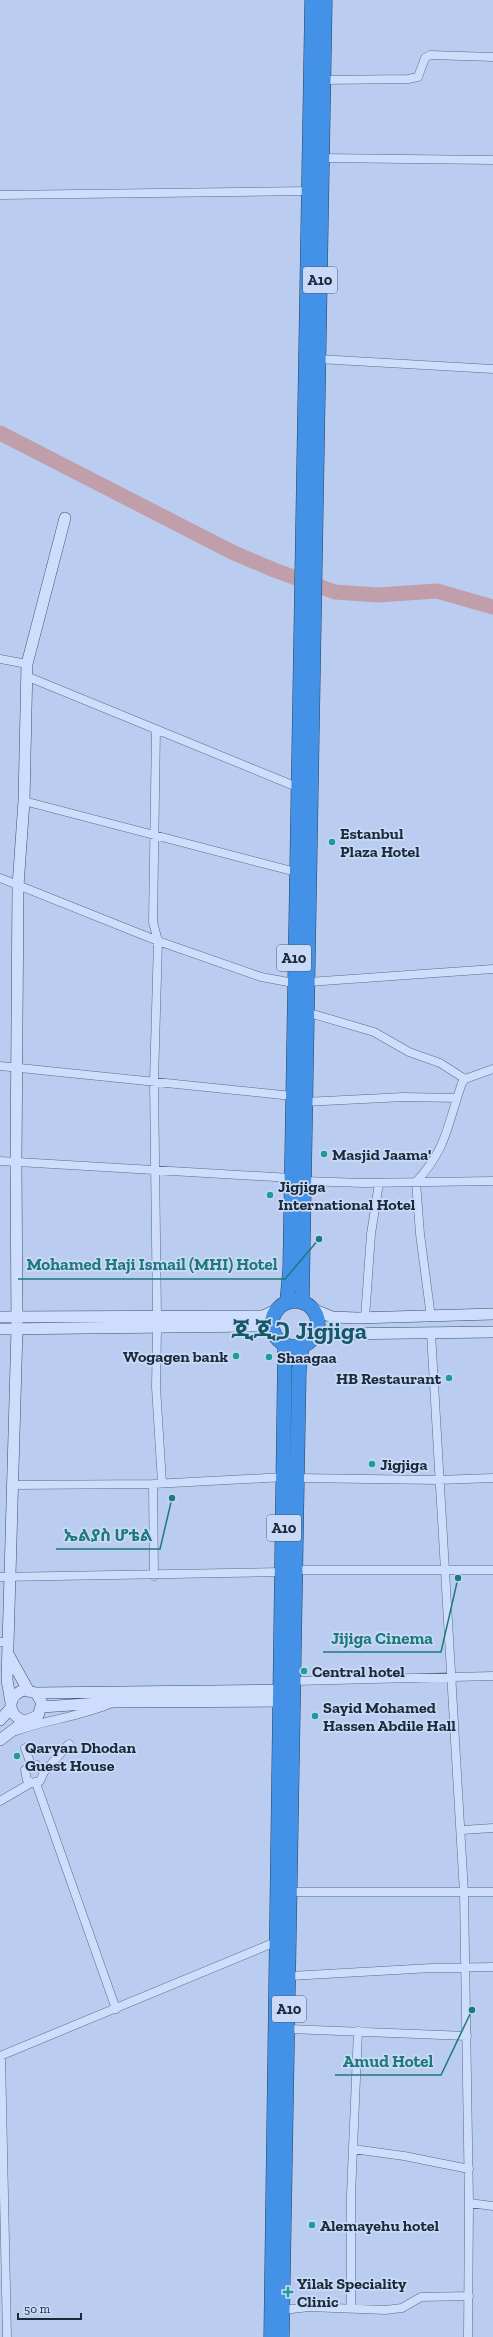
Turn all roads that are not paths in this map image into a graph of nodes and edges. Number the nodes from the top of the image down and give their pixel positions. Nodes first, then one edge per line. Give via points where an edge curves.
1 (312, 0) edge
2 (325, 0) edge
3 (493, 57) edge
4 (324, 80) junction
5 (316, 158) junction
6 (493, 160) edge
7 (308, 191) junction
8 (0, 196) edge
9 (318, 359) junction
10 (493, 369) edge
11 (65, 518) dead end
12 (308, 559) junction
13 (307, 625) junction
14 (0, 659) edge
15 (27, 664) junction
16 (26, 676) junction
17 (156, 730) junction
18 (297, 787) junction
19 (24, 801) junction
20 (153, 833) junction
21 (296, 872) junction
22 (0, 878) edge
23 (18, 886) junction
24 (158, 941) junction
25 (493, 970) edge
26 (300, 982) junction
27 (306, 1012) junction
28 (0, 1066) edge
29 (18, 1068) junction
30 (493, 1069) edge
31 (465, 1079) junction
32 (154, 1081) junction
33 (457, 1098) junction
34 (298, 1099) junction
35 (0, 1161) edge
36 (16, 1162) junction
37 (156, 1170) junction
38 (297, 1180) junction
39 (493, 1181) edge
40 (416, 1182) junction
41 (379, 1183) junction
42 (307, 1305) junction
43 (282, 1306) junction
44 (493, 1314) edge
45 (0, 1317) edge
46 (17, 1317) junction
47 (157, 1317) junction
48 (431, 1317) junction
49 (365, 1318) junction
50 (0, 1329) edge
51 (17, 1329) junction
52 (157, 1329) junction
53 (493, 1332) edge
54 (275, 1333) junction
55 (431, 1333) junction
56 (314, 1336) junction
57 (286, 1344) junction
58 (302, 1345) junction
59 (291, 1477) junction
60 (493, 1478) edge
61 (438, 1480) junction
62 (162, 1483) junction
63 (153, 1484) junction
64 (12, 1485) junction
65 (493, 1570) edge
66 (290, 1571) junction
67 (445, 1571) junction
68 (5, 1576) edge
69 (154, 1576) junction
70 (4, 1642) edge
71 (8, 1654) junction
72 (493, 1676) edge
73 (452, 1679) junction
74 (32, 1691) junction
75 (289, 1692) junction
76 (114, 1702) junction
77 (11, 1706) junction
78 (42, 1707) junction
79 (0, 1720) edge
80 (25, 1721) junction
81 (3, 1738) edge
82 (69, 1744) dead end
83 (25, 1748) dead end
84 (31, 1765) junction
85 (44, 1772) junction
86 (34, 1783) junction
87 (0, 1801) edge
88 (493, 1828) edge
89 (462, 1830) junction
90 (292, 1892) junction
91 (493, 1892) edge
92 (464, 1893) junction
93 (291, 1936) junction
94 (276, 1942) junction
95 (493, 1967) edge
96 (466, 1969) junction
97 (290, 1976) junction
98 (116, 2008) junction
99 (289, 2029) junction
100 (358, 2031) junction
101 (468, 2036) junction
102 (0, 2056) edge
103 (353, 2149) junction
104 (469, 2169) junction
105 (469, 2203) junction
106 (493, 2206) edge
107 (469, 2296) junction
108 (351, 2308) junction
109 (283, 2310) junction
110 (7, 2337) edge
111 (271, 2337) edge
112 (282, 2337) edge
113 (468, 2337) edge

1 - 5 highway, A10
2 - 4 highway, A10
3 - 4 street via 430,55 425,58 418,77
4 - 5 highway, A10
5 - 6 street
5 - 7 highway, A10
5 - 9 highway, A10
7 - 8 street
7 - 12 highway, A10
9 - 10 street
9 - 12 highway, A10
11 - 15 main road
12 - 13 highway, A10
13 - 18 highway, A10
13 - 26 highway, A10
14 - 15 street
15 - 16 main road
16 - 17 street
16 - 19 main road
17 - 18 street
17 - 20 street
18 - 21 highway, A10
19 - 20 street
19 - 23 main road
20 - 21 street
20 - 24 street via 153,922
21 - 26 highway, A10
22 - 23 street
23 - 24 street
23 - 29 main road
24 - 26 street via 261,976
24 - 32 street
25 - 26 street
26 - 27 highway, A10
26 - 34 highway, A10
27 - 31 street via 374,1032 409,1052 440,1063
27 - 34 highway, A10
28 - 29 street
29 - 32 street
29 - 36 main road
30 - 31 street
31 - 33 street
32 - 34 street
32 - 37 street
33 - 34 street
33 - 40 street via 445,1140 437,1157
34 - 38 highway, A10
35 - 36 street
36 - 37 street
36 - 46 main road
37 - 38 street
37 - 47 street
38 - 41 street
38 - 42 highway, A10
38 - 43 highway, A10
39 - 40 street
40 - 41 street
40 - 48 street
41 - 49 street via 371,1234
42 - 43 highway
42 - 49 main road via 332,1317
42 - 56 highway, A10 via 318,1320
43 - 47 main road via 263,1316
43 - 54 highway, A10 via 273,1318
44 - 48 main road
45 - 46 main road
46 - 47 main road
46 - 51 main road
48 - 49 main road
50 - 51 main road
51 - 52 main road
51 - 64 main road
52 - 54 main road via 263,1326
52 - 62 street via 156,1387
53 - 55 main road
54 - 57 highway
55 - 56 main road
55 - 61 street
56 - 58 highway
57 - 58 highway
57 - 59 highway, A10
58 - 59 highway, A10
59 - 61 street
59 - 62 street
59 - 66 highway, A10
60 - 61 street
61 - 67 street
62 - 63 street
63 - 64 street
63 - 69 street
64 - 68 main road
65 - 67 street
66 - 67 street
66 - 69 street
66 - 75 highway, A10
67 - 73 street
68 - 69 street
68 - 70 main road
70 - 71 main road
71 - 74 main road
71 - 77 main road via 7,1680
72 - 73 street
73 - 75 street via 414,1677
73 - 89 street
74 - 75 main road
74 - 77 main road via 15,1694
74 - 78 main road via 40,1699
75 - 76 main road
75 - 90 highway, A10
75 - 94 highway, A10
76 - 78 main road
76 - 81 street via 88,1713 35,1724
77 - 79 main road
77 - 80 main road via 16,1717
78 - 80 main road via 38,1716
80 - 81 main road
82 - 85 street
83 - 84 street
84 - 85 street via 38,1765
84 - 86 street via 25,1770 25,1775
85 - 86 street via 40,1781
86 - 87 street
86 - 98 street
88 - 89 street
89 - 92 street
90 - 92 street
90 - 93 highway, A10
91 - 92 street
92 - 96 street
93 - 94 street
93 - 97 highway, A10
94 - 98 street
94 - 111 highway, A10
95 - 96 street
96 - 97 street via 432,1968
96 - 101 street
97 - 99 highway, A10
98 - 102 street
99 - 100 street
99 - 109 highway, A10
100 - 101 street
100 - 103 street
101 - 104 street
102 - 110 street
103 - 104 street
103 - 108 street
104 - 105 street
105 - 106 street
105 - 107 street
107 - 108 street via 421,2297 402,2308 385,2310
107 - 113 street
108 - 109 street
109 - 112 highway, A10

